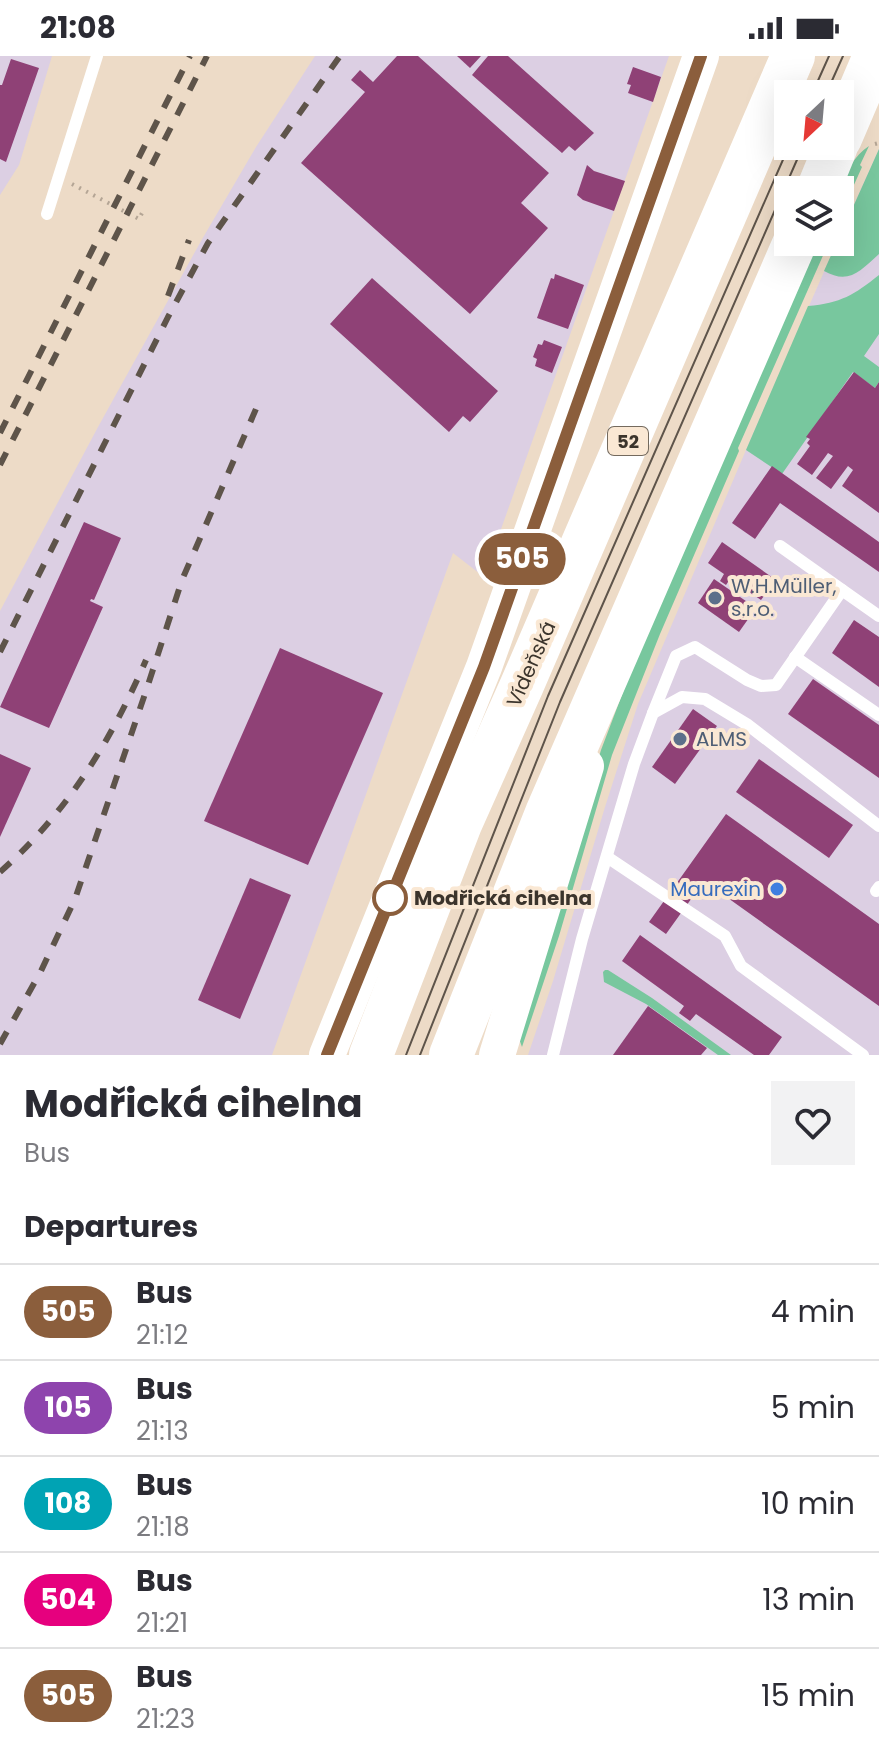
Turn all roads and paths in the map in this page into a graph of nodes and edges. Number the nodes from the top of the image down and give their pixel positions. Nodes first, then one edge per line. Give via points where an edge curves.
1 (97, 56) edge
2 (701, 56) edge
3 (793, 56) edge
4 (875, 56) edge
5 (858, 143) edge
6 (830, 176) edge
7 (59, 177) junction
8 (111, 195) dead end
9 (107, 202) junction
10 (142, 213) dead end
11 (47, 214) dead end
12 (789, 256) edge
13 (780, 546) dead end
14 (842, 590) junction
15 (637, 611) junction
16 (879, 616) edge
17 (795, 657) junction
18 (653, 713) junction
19 (879, 715) edge
20 (879, 826) edge
21 (607, 857) junction
22 (327, 1055) edge
23 (371, 1055) edge
24 (451, 1055) edge
25 (497, 1055) edge
26 (553, 1055) edge
27 (863, 1055) edge

1 - 7 lane
2 - 22 street via 484,667
3 - 23 highway, Vídeňská / 52 via 460,824
4 - 5 highway
5 - 6 highway
7 - 9 path
7 - 11 lane
8 - 9 path
9 - 10 path via 139,219
12 - 15 highway
13 - 14 lane
14 - 16 lane
14 - 17 lane
15 - 24 highway via 547,813
15 - 25 street
17 - 18 lane via 776,685 761,686 695,647 676,656
17 - 19 lane
18 - 20 lane via 682,697 705,699 748,725
18 - 21 lane
21 - 26 lane
21 - 27 lane via 725,936 741,966

